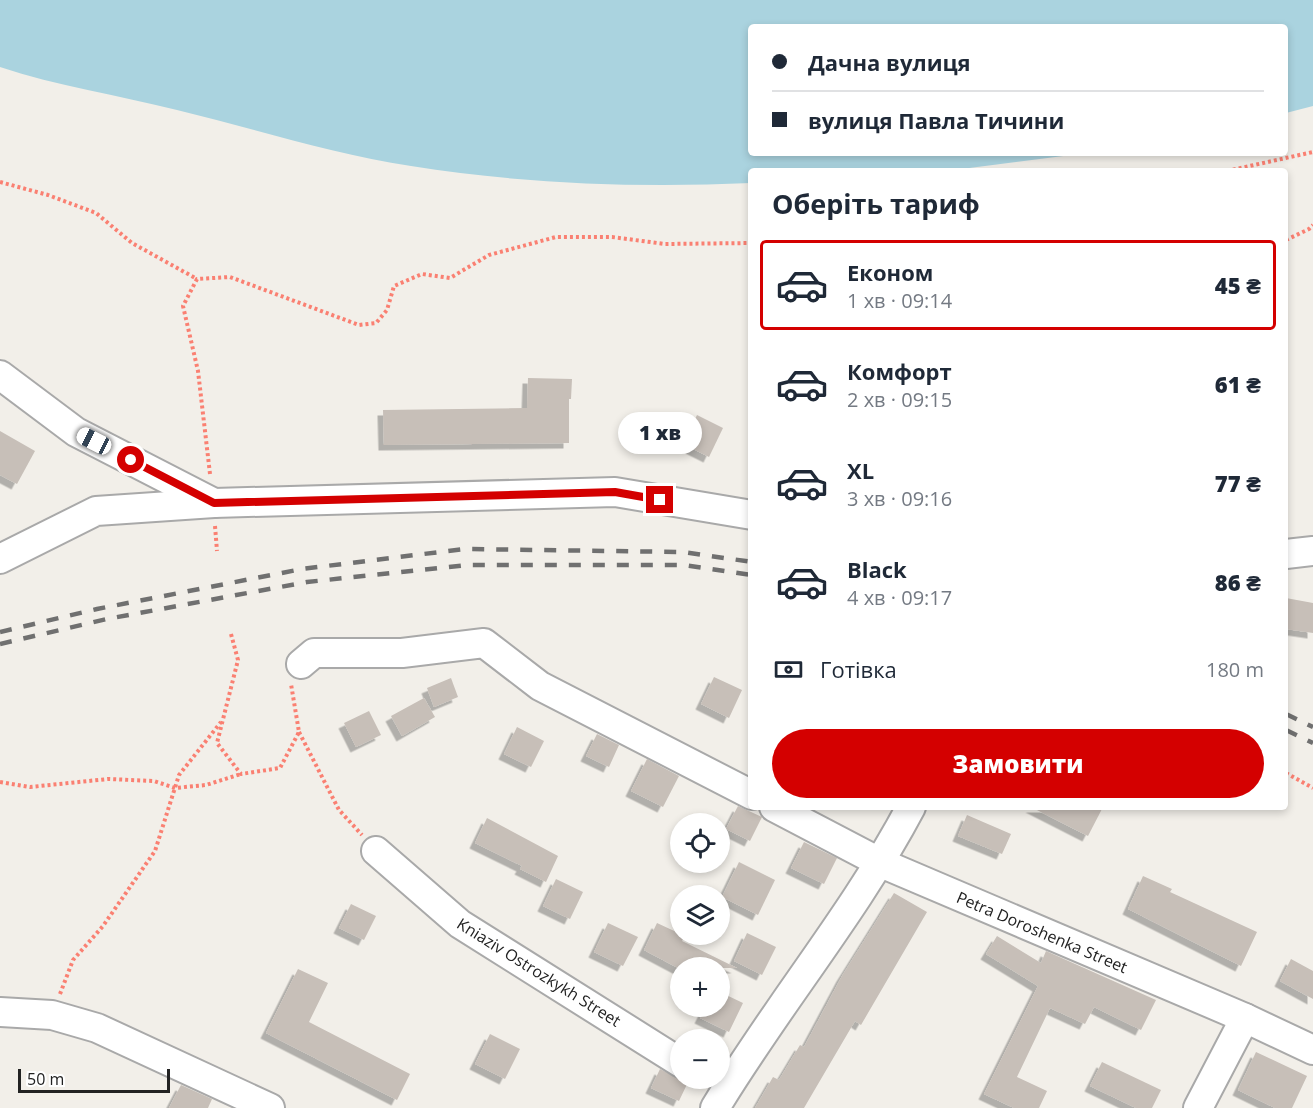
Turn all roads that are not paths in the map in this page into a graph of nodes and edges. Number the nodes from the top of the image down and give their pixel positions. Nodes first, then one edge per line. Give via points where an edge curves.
1 (0, 375) edge
2 (214, 503) junction
3 (748, 514) edge
4 (1313, 551) edge
5 (1288, 554) edge
6 (0, 559) edge
7 (300, 664) road end
8 (748, 793) edge
9 (780, 810) edge
10 (909, 810) edge
11 (376, 851) road end
12 (881, 863) junction
13 (0, 1012) edge
14 (1245, 1018) junction
15 (1313, 1050) edge
16 (670, 1056) edge
17 (715, 1093) edge
18 (270, 1108) edge
19 (1198, 1108) edge

1 - 2 street via 76,432
2 - 3 street via 615,492
2 - 6 street via 96,511
4 - 5 street
7 - 8 street via 314,652 402,653 484,643 540,686
9 - 12 street, Petra Doroshenka Street
10 - 12 street
11 - 16 street, Kniaziv Ostrozkykh Street via 460,924
12 - 14 street, Petra Doroshenka Street
12 - 17 street via 771,1021
13 - 18 street via 51,1016 97,1028
14 - 15 street, Petra Doroshenka Street
14 - 19 street

